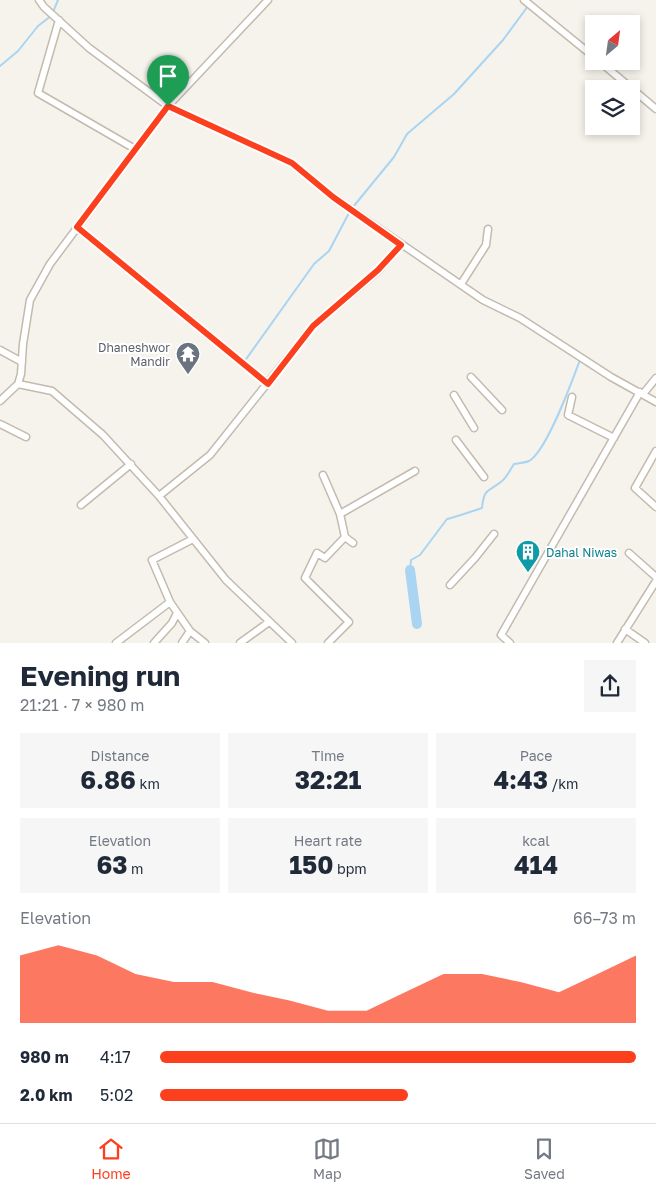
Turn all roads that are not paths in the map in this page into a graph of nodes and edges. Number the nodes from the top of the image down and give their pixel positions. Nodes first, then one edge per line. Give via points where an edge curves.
1 (39, 0) edge
2 (268, 0) edge
3 (524, 0) edge
4 (59, 20) junction
5 (585, 50) edge
6 (610, 70) edge
7 (168, 106) junction
8 (656, 109) edge
9 (135, 149) junction
10 (77, 227) junction
11 (488, 229) dead end
12 (401, 245) junction
13 (460, 284) junction
14 (0, 350) edge
15 (22, 362) junction
16 (471, 377) dead end
17 (656, 378) edge
18 (18, 384) junction
19 (268, 384) junction
20 (641, 393) junction
21 (454, 395) dead end
22 (572, 397) dead end
23 (0, 401) edge
24 (656, 402) edge
25 (502, 410) dead end
26 (0, 424) edge
27 (474, 428) dead end
28 (26, 437) dead end
29 (614, 438) junction
30 (456, 440) dead end
31 (656, 451) edge
32 (131, 464) junction
33 (416, 471) dead end
34 (322, 475) dead end
35 (484, 477) dead end
36 (159, 496) junction
37 (81, 505) dead end
38 (656, 507) edge
39 (340, 514) junction
40 (494, 534) dead end
41 (345, 537) junction
42 (193, 539) junction
43 (353, 543) dead end
44 (628, 553) dead end
45 (656, 577) edge
46 (656, 581) edge
47 (450, 585) dead end
48 (170, 602) junction
49 (177, 612) junction
50 (268, 622) junction
51 (625, 629) junction
52 (190, 631) junction
53 (116, 643) edge
54 (154, 643) edge
55 (182, 643) edge
56 (205, 643) edge
57 (240, 643) edge
58 (292, 643) edge
59 (328, 643) edge
60 (510, 643) edge
61 (617, 643) edge
62 (645, 643) edge

1 - 4 street
2 - 7 street
3 - 5 street
4 - 7 street via 89,48
4 - 9 street via 38,92
6 - 8 street
7 - 9 street
7 - 12 street via 292,163 333,197
9 - 10 street
10 - 15 street via 50,264 30,300
10 - 19 street
11 - 13 street via 486,245
12 - 13 street
12 - 19 street via 378,270 313,326
13 - 20 street
14 - 15 street
15 - 18 street
16 - 25 street
17 - 20 street
18 - 23 street
18 - 32 street via 52,391 103,434
19 - 36 street via 210,455
20 - 24 street
20 - 29 street
21 - 27 street
22 - 29 street via 568,415
26 - 28 street
29 - 60 street via 501,635
30 - 35 street
31 - 38 street via 635,488
32 - 36 street
32 - 37 street
33 - 39 street
34 - 39 street
36 - 42 street
39 - 41 street
40 - 47 street
41 - 43 street
41 - 59 street via 325,558 317,553 305,578 348,622
42 - 48 street via 152,560
42 - 50 street via 226,580
44 - 45 street
46 - 51 street
48 - 49 street
48 - 53 street
49 - 52 street
49 - 54 street via 172,623
50 - 57 street
50 - 58 street
51 - 61 street
51 - 62 street
52 - 55 street
52 - 56 street

